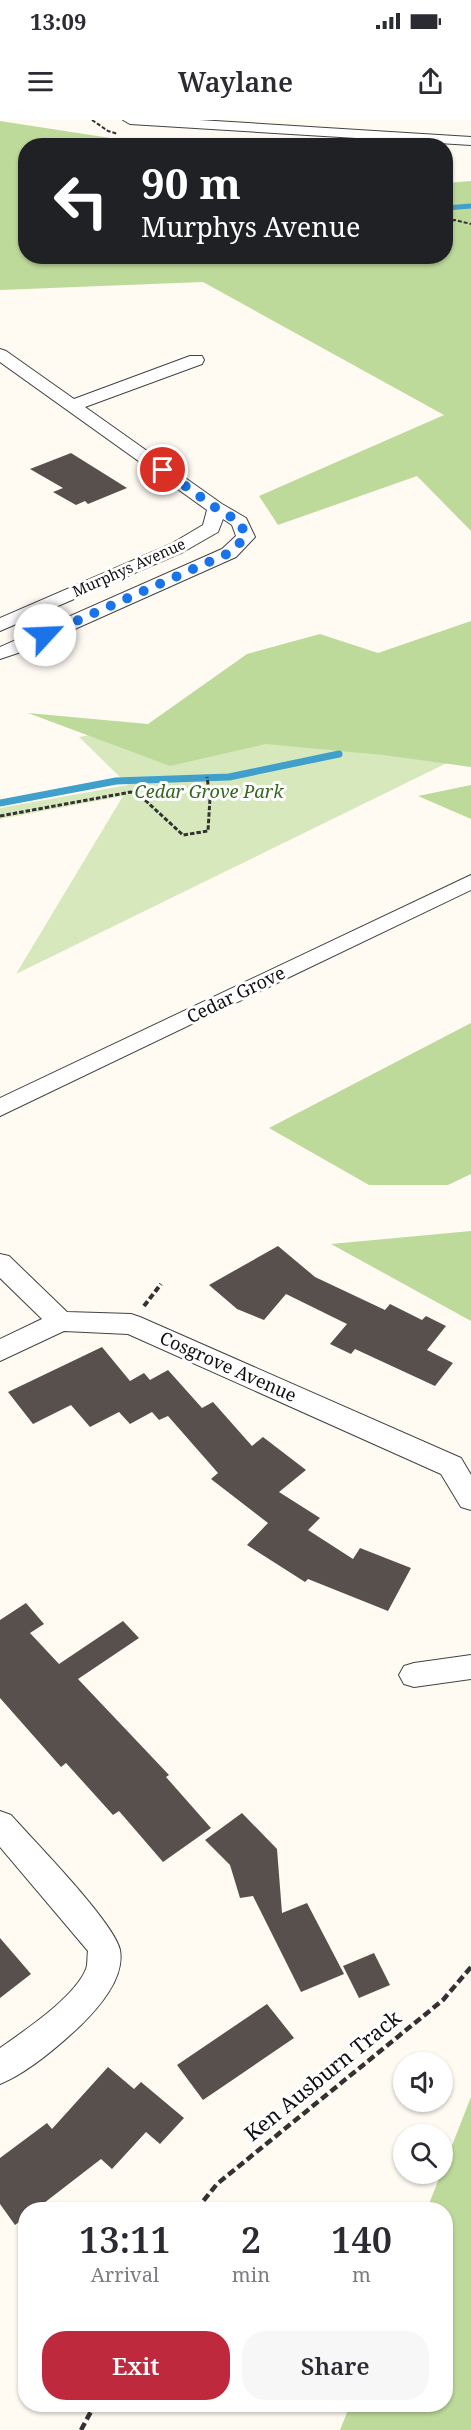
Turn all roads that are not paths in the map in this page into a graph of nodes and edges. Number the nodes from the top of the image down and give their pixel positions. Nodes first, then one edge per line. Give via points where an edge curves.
1 (130, 120) edge
2 (207, 123) edge
3 (427, 138) edge
4 (453, 140) edge
5 (471, 141) edge
6 (0, 354) edge
7 (196, 360) dead end
8 (74, 405) junction
9 (216, 508) junction
10 (0, 625) edge
11 (0, 653) edge
12 (471, 882) edge
13 (0, 1108) edge
14 (0, 1263) edge
15 (61, 1321) junction
16 (0, 1351) edge
17 (471, 1500) edge
18 (468, 1661) edge
19 (414, 1675) dead end
20 (0, 1825) edge
21 (0, 2068) edge

1 - 2 street
2 - 3 street
4 - 5 street
6 - 8 street
7 - 8 street
8 - 9 street
9 - 10 street, Murphys Avenue via 212,528 177,548
9 - 11 street, Murphys Avenue via 240,522 246,537 229,553
12 - 13 street, Cedar Grove
14 - 15 street
15 - 16 street, Cosgrove Avenue
15 - 17 street, Cosgrove Avenue via 132,1324 451,1466
18 - 19 street
20 - 21 street via 93,1930 104,1949 103,1968 90,1993

